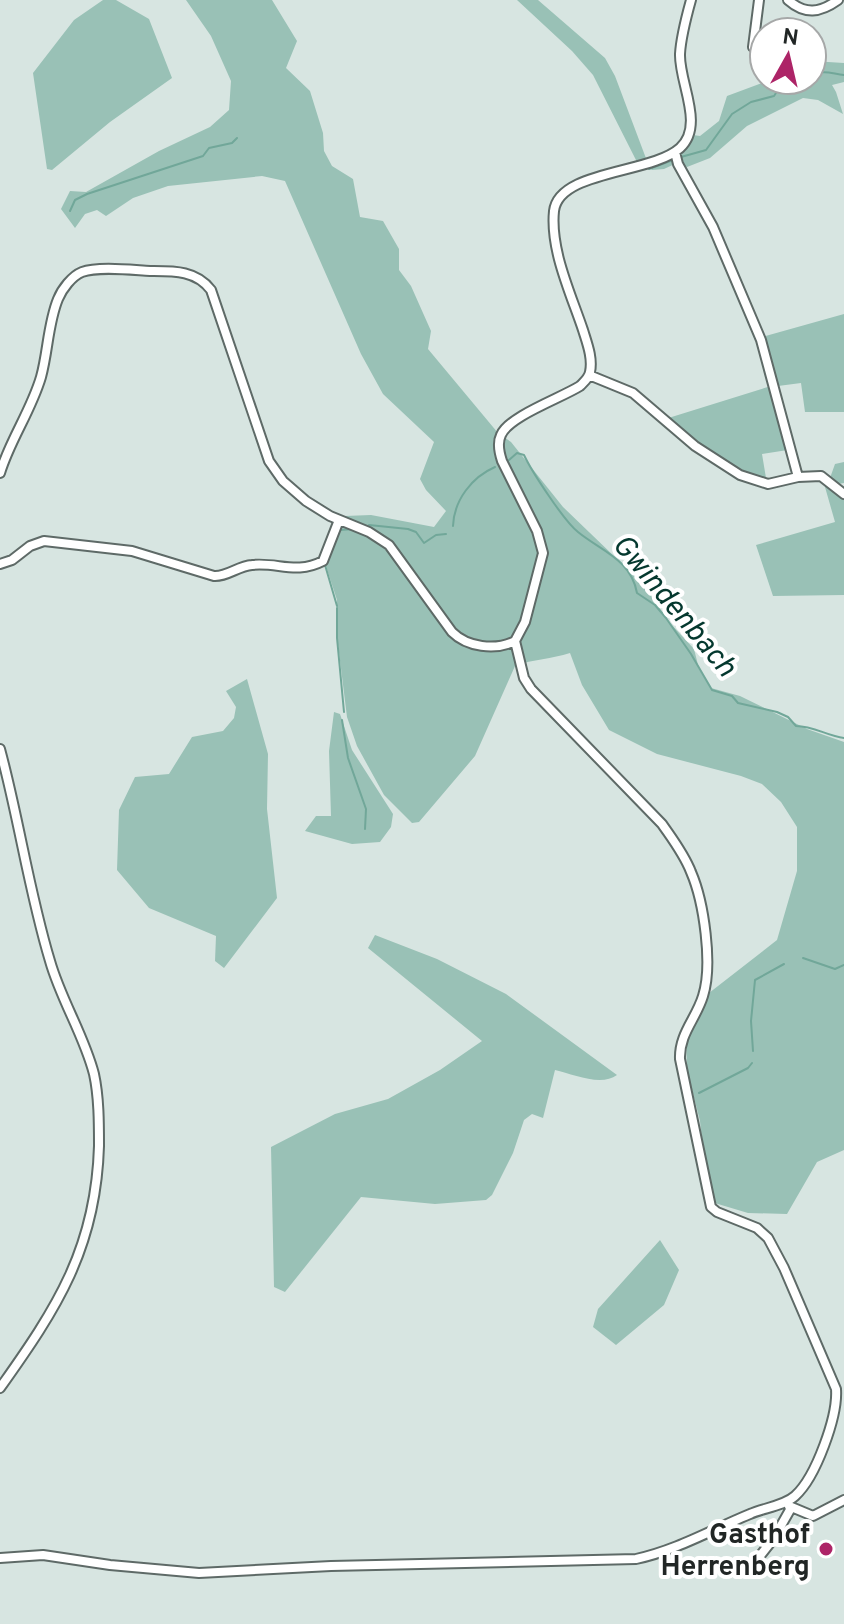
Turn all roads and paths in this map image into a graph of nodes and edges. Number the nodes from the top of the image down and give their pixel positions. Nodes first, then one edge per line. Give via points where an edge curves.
1 (691, 0) edge
2 (788, 0) edge
3 (838, 0) edge
4 (675, 152) junction
5 (589, 375) junction
6 (0, 473) edge
7 (798, 477) junction
8 (844, 494) edge
9 (339, 520) junction
10 (0, 564) edge
11 (515, 641) junction
12 (0, 749) edge
13 (0, 1388) edge
14 (844, 1500) edge
15 (788, 1505) junction
16 (0, 1558) edge
17 (752, 1566) dead end

1 - 4 street via 680,60 691,130
2 - 3 street via 812,12
4 - 5 street via 648,165 576,184 555,204 557,243 589,349
4 - 7 street via 727,256 761,340
5 - 7 street via 633,393 695,446 740,475 768,484
5 - 11 street via 575,390 510,424 500,437 502,461 543,553
6 - 9 street via 40,378 55,310 67,284 83,271 180,273 200,278 211,290 275,470 294,492
7 - 8 street via 823,477
9 - 10 street via 323,561 309,567 250,565 221,577 132,551 44,541
9 - 11 street via 389,545 456,636 492,646
11 - 15 street via 531,689 662,824 696,884 705,985 680,1054 709,1200 717,1212 768,1238 836,1389 815,1465
12 - 13 street via 51,967 95,1077 99,1130 93,1206 76,1264 36,1338
14 - 15 street via 813,1516
15 - 16 street via 745,1516 684,1546 636,1559 199,1573 43,1555
15 - 17 street via 774,1538

